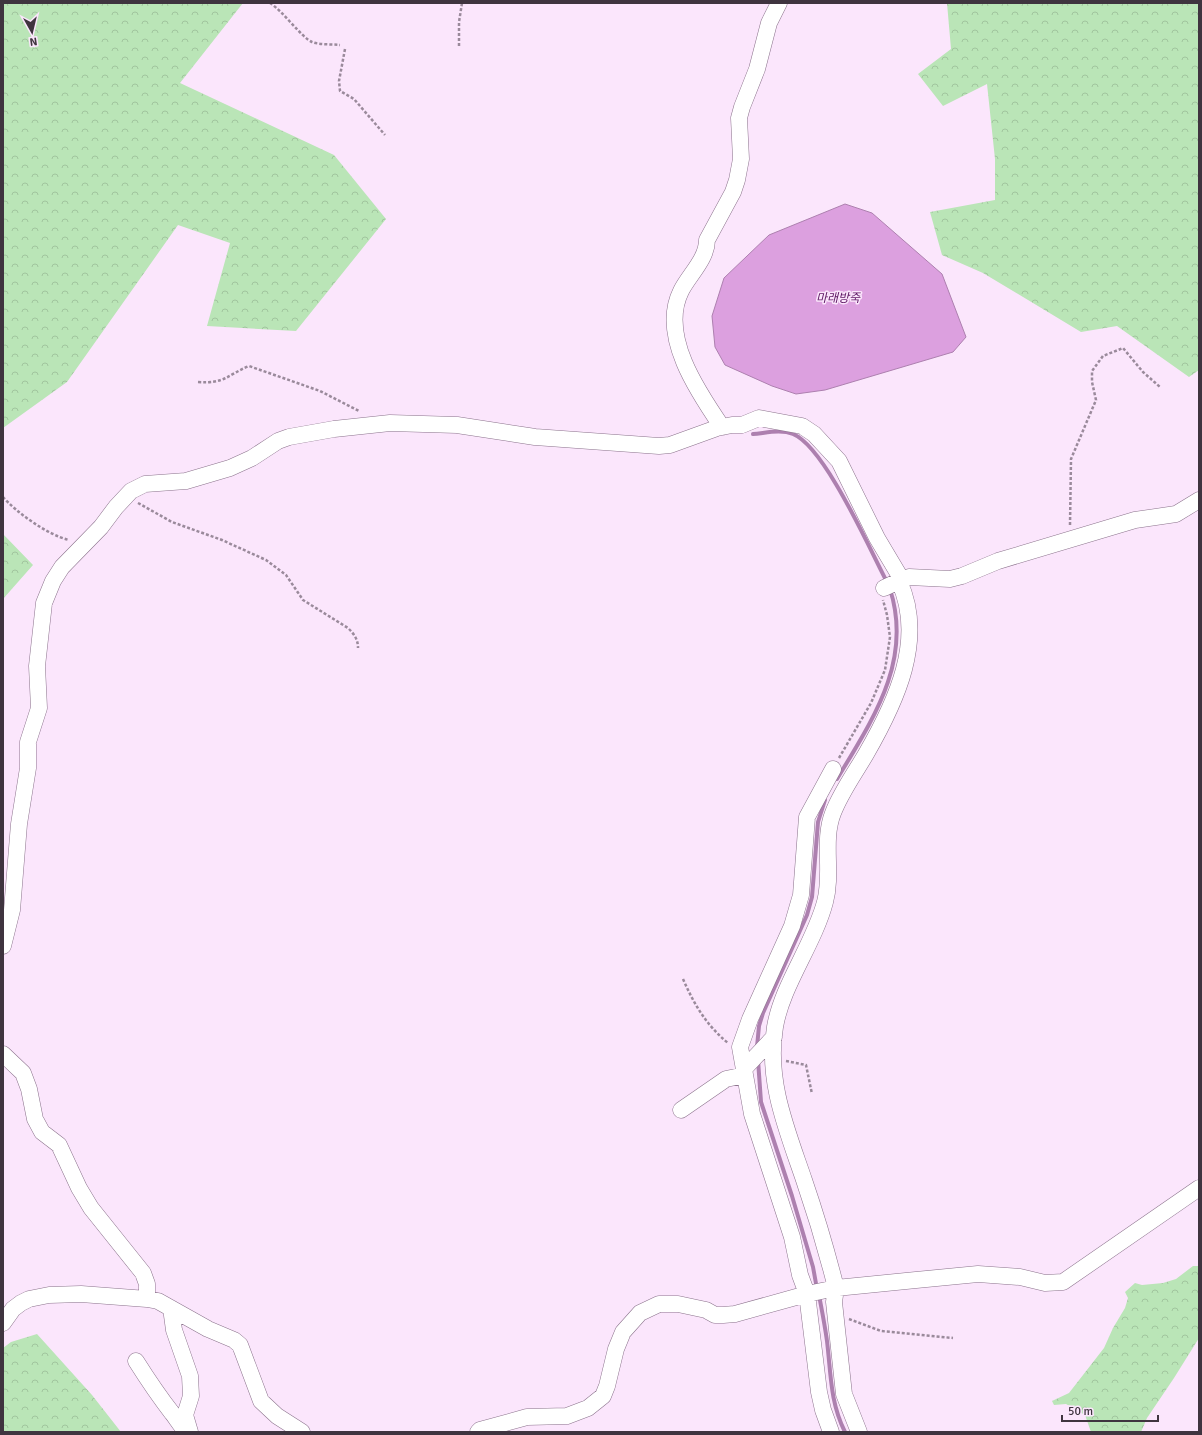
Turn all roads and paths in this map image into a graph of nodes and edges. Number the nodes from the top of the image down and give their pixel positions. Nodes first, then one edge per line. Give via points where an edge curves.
1 (270, 3) edge
2 (462, 3) edge
3 (779, 3) edge
4 (340, 44) dead end
5 (458, 46) dead end
6 (345, 49) dead end
7 (385, 135) dead end
8 (198, 382) dead end
9 (1160, 387) dead end
10 (361, 413) dead end
11 (722, 427) junction
12 (136, 489) junction
13 (3, 497) edge
14 (1199, 500) edge
15 (1069, 540) junction
16 (86, 542) junction
17 (900, 580) junction
18 (884, 588) joint
19 (358, 648) dead end
20 (833, 769) joint
21 (3, 946) edge
22 (683, 979) dead end
23 (774, 1037) junction
24 (740, 1047) junction
25 (3, 1054) edge
26 (774, 1058) junction
27 (744, 1072) junction
28 (812, 1094) dead end
29 (681, 1110) dead end
30 (1199, 1188) edge
31 (836, 1288) junction
32 (807, 1294) junction
33 (147, 1299) junction
34 (171, 1308) junction
35 (837, 1322) junction
36 (3, 1323) edge
37 (953, 1338) dead end
38 (136, 1361) dead end
39 (188, 1432) edge
40 (302, 1432) edge
41 (478, 1432) edge
42 (831, 1432) edge
43 (859, 1432) edge

1 - 4 path via 312,42
2 - 5 path
3 - 11 lane via 769,23 757,69 739,118 741,159 733,192 707,240 707,249 680,292 674,322 678,342 694,385
6 - 7 path via 339,81 340,90 354,99
8 - 10 path via 222,381 249,366 320,391
9 - 15 path via 1142,372 1124,348 1103,356 1095,365 1091,376 1096,400 1071,458
11 - 12 lane via 670,445 659,446 535,437 457,424 378,424 289,438 278,441 252,458 230,468 186,481 145,484
11 - 17 lane via 742,425 759,418 802,426 814,434 839,460
12 - 16 lane via 116,507
12 - 19 path via 133,498 145,508 172,522 227,542 278,568 294,584 303,600 352,631
13 - 16 path via 38,525 60,538
14 - 15 lane via 1176,514 1135,520
15 - 17 lane via 998,561 950,579 909,577
16 - 21 lane via 62,567 44,603 36,666 39,708 28,742 28,768 19,824 12,910
17 - 18 lane
17 - 23 lane via 908,617 909,644 906,667 887,713 832,814 828,842 829,872 826,900 778,1013
18 - 20 path via 882,603 887,614 890,637 885,670 871,703
20 - 24 lane via 807,817 801,895 792,926
22 - 24 path via 705,1020 728,1043
23 - 26 lane
23 - 27 lane
24 - 27 lane
25 - 33 lane via 23,1073 35,1119 42,1132 58,1145 91,1208 143,1273
26 - 28 path via 806,1065
26 - 31 lane via 778,1102
27 - 29 lane via 726,1079
27 - 32 lane via 752,1114 792,1237
30 - 31 lane via 1063,1282 1045,1283 1020,1277 978,1274
31 - 32 lane
31 - 35 lane via 834,1302
32 - 41 lane via 735,1314 715,1315 706,1310 668,1303 650,1307 632,1320 623,1332 607,1386 602,1396 588,1408 567,1416 527,1417
32 - 42 lane via 819,1392
33 - 34 lane
33 - 36 lane via 81,1294 49,1295 29,1299 13,1309
34 - 39 lane via 174,1330 190,1376 191,1396 185,1415
34 - 40 lane via 240,1345 261,1401 277,1416
35 - 37 path via 847,1318 881,1331
35 - 43 lane via 844,1394
38 - 39 lane via 156,1393

